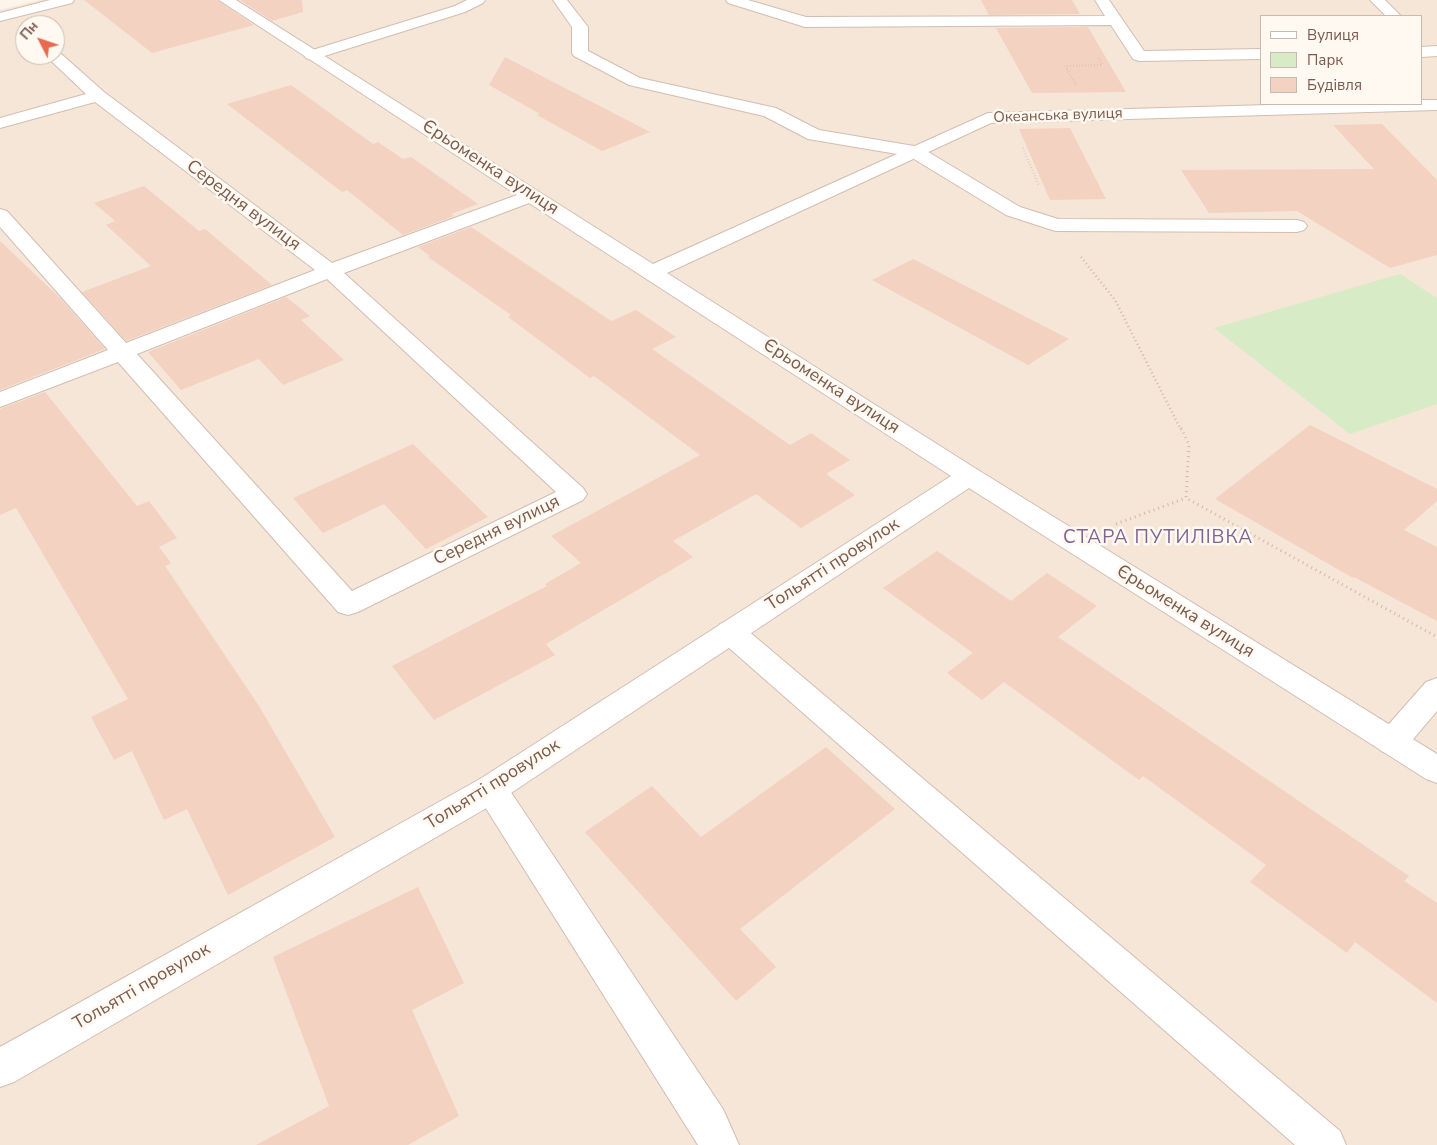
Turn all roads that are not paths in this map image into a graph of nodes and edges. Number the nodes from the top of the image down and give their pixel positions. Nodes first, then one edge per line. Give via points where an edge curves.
1 (67, 0) edge
2 (226, 0) edge
3 (440, 0) edge
4 (478, 0) edge
5 (560, 0) edge
6 (733, 0) edge
7 (1102, 0) edge
8 (1377, 0) edge
9 (460, 9) junction
10 (5, 15) edge
11 (1393, 15) edge
12 (1116, 20) junction
13 (1260, 54) edge
14 (312, 55) junction
15 (65, 65) edge
16 (98, 96) junction
17 (1437, 105) edge
18 (0, 123) edge
19 (914, 152) junction
20 (533, 195) junction
21 (0, 214) edge
22 (1297, 226) dead end
23 (330, 271) junction
24 (652, 272) junction
25 (123, 353) junction
26 (0, 400) edge
27 (969, 476) junction
28 (730, 632) junction
29 (1437, 690) edge
30 (1392, 742) junction
31 (1437, 770) edge
32 (491, 789) junction
33 (0, 1068) edge
34 (719, 1145) edge
35 (1326, 1145) edge

1 - 10 street
2 - 14 street, Єрьоменка вулиця
3 - 9 street
4 - 9 street
5 - 19 street via 580,27 580,53 635,82 770,112 814,135
6 - 12 street via 806,22
7 - 12 street
8 - 11 street
9 - 14 street
12 - 13 street via 1139,56
14 - 20 street, Єрьоменка вулиця
15 - 16 street, Середня вулиця
16 - 18 street
16 - 23 street, Середня вулиця
17 - 19 street, Океанська вулиця via 988,118
19 - 22 street via 1013,211 1056,225
19 - 24 street, Океанська вулиця
20 - 23 street
20 - 24 street, Єрьоменка вулиця
21 - 25 street, Середня вулиця
23 - 25 street
23 - 25 street, Середня вулиця via 574,494 348,604
24 - 27 street, Єрьоменка вулиця
25 - 26 street
27 - 28 street, Тольятті провулок
27 - 30 street, Єрьоменка вулиця
28 - 32 street, Тольятті провулок
28 - 35 street
29 - 30 street
30 - 31 street, Єрьоменка вулиця
32 - 33 street, Тольятті провулок
32 - 34 street via 709,1123

